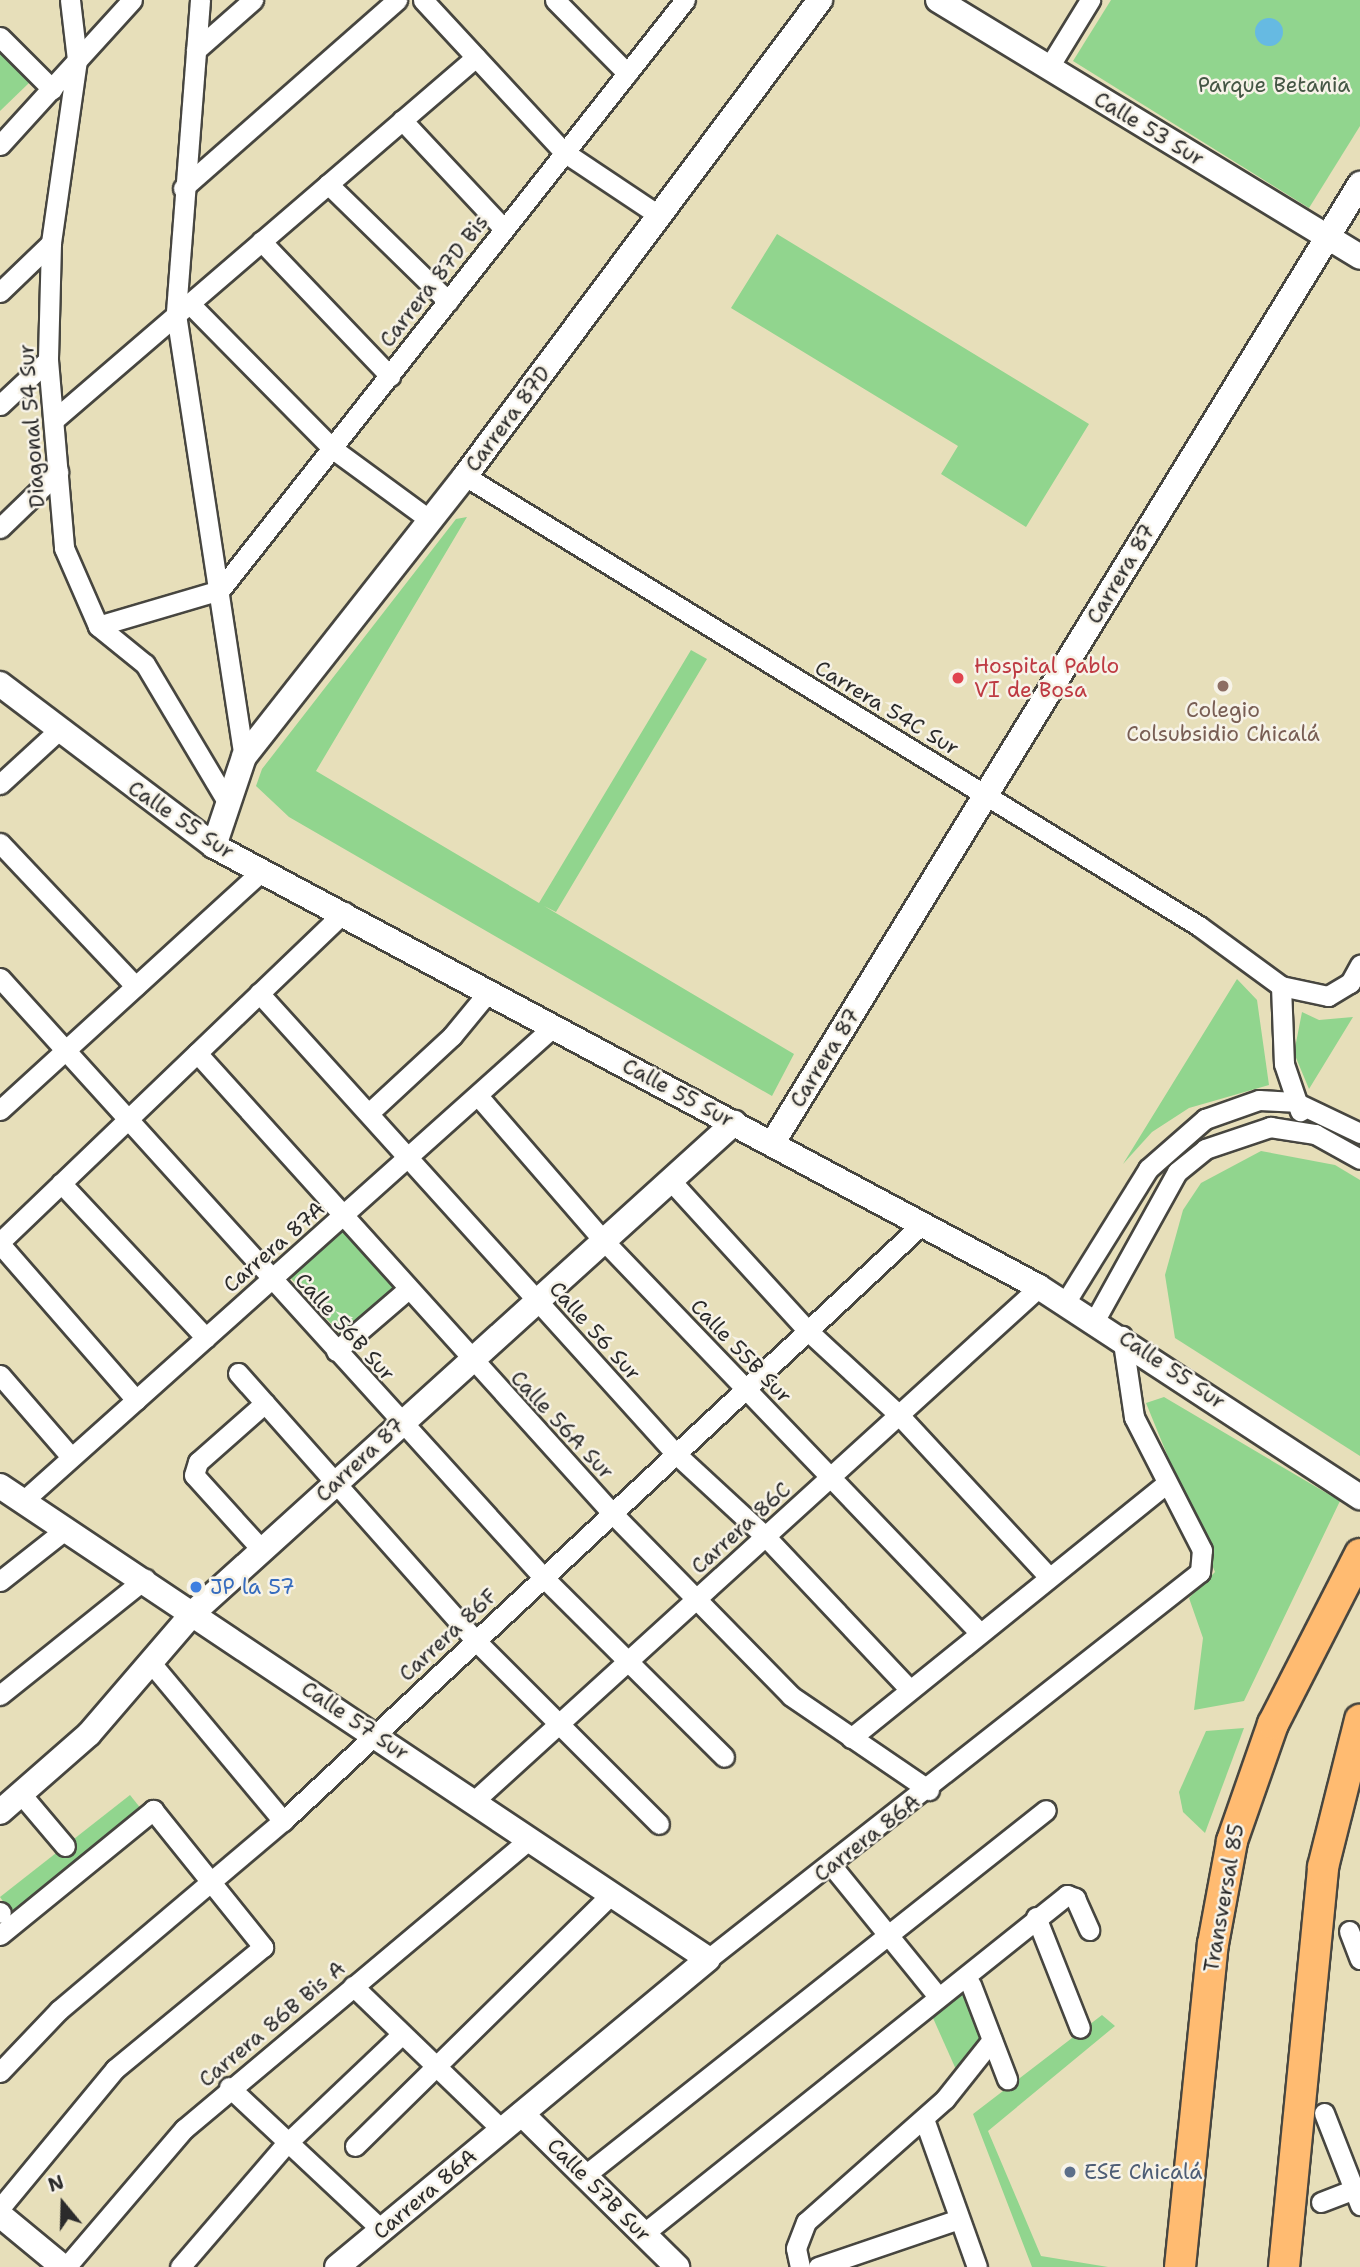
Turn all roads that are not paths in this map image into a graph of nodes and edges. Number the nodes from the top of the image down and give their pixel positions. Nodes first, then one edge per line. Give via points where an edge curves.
1 (70, 0) edge
2 (132, 0) edge
3 (200, 0) edge
4 (253, 0) edge
5 (397, 0) edge
6 (423, 0) edge
7 (555, 0) edge
8 (684, 0) edge
9 (820, 0) edge
10 (1090, 0) edge
11 (942, 1) edge
12 (0, 37) edge
13 (196, 50) junction
14 (476, 57) junction
15 (77, 60) junction
16 (1049, 68) junction
17 (627, 73) junction
18 (52, 89) junction
19 (402, 120) junction
20 (0, 145) edge
21 (564, 152) junction
22 (328, 184) junction
23 (1360, 184) edge
24 (183, 188) junction
25 (660, 216) junction
26 (504, 229) junction
27 (1328, 237) junction
28 (261, 241) junction
29 (51, 243) junction
30 (1360, 257) edge
31 (0, 292) edge
32 (448, 301) junction
33 (183, 309) junction
34 (48, 360) junction
35 (390, 376) junction
36 (0, 405) edge
37 (54, 419) junction
38 (333, 449) junction
39 (58, 472) junction
40 (465, 476) junction
41 (430, 520) junction
42 (0, 528) edge
43 (220, 590) junction
44 (98, 626) junction
45 (0, 684) edge
46 (59, 730) junction
47 (244, 757) junction
48 (0, 784) edge
49 (986, 795) junction
50 (225, 798) junction
51 (0, 843) edge
52 (214, 846) junction
53 (262, 871) junction
54 (344, 912) junction
55 (1360, 965) edge
56 (0, 978) edge
57 (135, 986) junction
58 (1280, 986) junction
59 (489, 991) junction
60 (259, 993) junction
61 (554, 1026) junction
62 (65, 1050) junction
63 (197, 1053) junction
64 (479, 1097) junction
65 (1296, 1102) junction
66 (0, 1108) edge
67 (370, 1112) junction
68 (128, 1119) junction
69 (734, 1123) junction
70 (1360, 1133) edge
71 (1315, 1134) junction
72 (772, 1144) junction
73 (411, 1156) junction
74 (1360, 1159) edge
75 (671, 1181) junction
76 (61, 1183) junction
77 (343, 1217) junction
78 (922, 1224) junction
79 (603, 1240) junction
80 (0, 1243) edge
81 (271, 1279) junction
82 (1039, 1287) junction
83 (407, 1290) junction
84 (536, 1300) junction
85 (1065, 1303) junction
86 (1095, 1320) junction
87 (807, 1331) junction
88 (1122, 1336) junction
89 (206, 1338) junction
90 (336, 1351) junction
91 (470, 1359) junction
92 (238, 1373) dead end
93 (0, 1374) edge
94 (744, 1390) junction
95 (136, 1400) junction
96 (265, 1403) junction
97 (899, 1415) junction
98 (400, 1422) junction
99 (676, 1454) junction
100 (71, 1457) junction
101 (834, 1474) junction
102 (334, 1485) junction
103 (1164, 1485) junction
104 (0, 1486) edge
105 (1360, 1497) edge
106 (23, 1501) junction
107 (612, 1513) junction
108 (66, 1529) junction
109 (765, 1536) junction
110 (262, 1550) junction
111 (1360, 1555) edge
112 (1047, 1574) junction
113 (543, 1577) junction
114 (145, 1579) junction
115 (0, 1581) edge
116 (698, 1598) junction
117 (194, 1612) junction
118 (978, 1631) junction
119 (475, 1640) junction
120 (630, 1660) junction
121 (151, 1663) junction
122 (908, 1688) junction
123 (0, 1695) edge
124 (1360, 1720) edge
125 (562, 1722) junction
126 (374, 1734) junction
127 (851, 1738) junction
128 (724, 1757) dead end
129 (929, 1790) junction
130 (22, 1794) junction
131 (474, 1801) junction
132 (1046, 1810) dead end
133 (0, 1812) edge
134 (284, 1821) junction
135 (659, 1824) dead end
136 (530, 1839) junction
137 (65, 1846) dead end
138 (832, 1866) junction
139 (208, 1880) junction
140 (611, 1894) junction
141 (1036, 1917) junction
142 (1089, 1930) dead end
143 (1349, 1931) dead end
144 (885, 1932) junction
145 (0, 1935) edge
146 (708, 1959) junction
147 (1360, 1959) edge
148 (971, 1985) dead end
149 (353, 1986) junction
150 (937, 1995) junction
151 (1080, 2028) dead end
152 (401, 2035) junction
153 (992, 2040) junction
154 (438, 2069) junction
155 (0, 2072) edge
156 (1007, 2079) dead end
157 (229, 2087) junction
158 (1324, 2113) dead end
159 (522, 2114) junction
160 (924, 2119) junction
161 (502, 2130) junction
162 (285, 2145) junction
163 (355, 2146) dead end
164 (584, 2176) junction
165 (1358, 2194) edge
166 (1321, 2202) dead end
167 (0, 2208) edge
168 (0, 2215) edge
169 (959, 2219) junction
170 (382, 2230) junction
171 (643, 2234) junction
172 (64, 2267) edge
173 (180, 2267) edge
174 (337, 2267) edge
175 (677, 2267) edge
176 (800, 2267) edge
177 (818, 2267) edge
178 (977, 2267) edge
179 (1180, 2267) edge
180 (1284, 2267) edge

1 - 15 street, Diagonal 54 Sur
2 - 15 street
3 - 13 street
4 - 13 street
5 - 24 street
6 - 14 street
7 - 17 street
8 - 17 street, Carrera 87D Bis
9 - 25 street, Carrera 87D
10 - 16 street
11 - 16 street, Calle 53 Sur
12 - 18 street
13 - 24 street
14 - 19 street
14 - 21 street
15 - 18 street
15 - 29 street, Diagonal 54 Sur
16 - 27 street, Calle 53 Sur
17 - 21 street, Carrera 87D Bis
18 - 20 street
19 - 22 street
19 - 26 street
21 - 25 street
21 - 26 street, Carrera 87D Bis
22 - 28 street
22 - 32 street
23 - 27 street, Carrera 87
24 - 33 street
25 - 40 street, Carrera 87D
26 - 32 street, Carrera 87D Bis
27 - 30 street, Calle 53 Sur
27 - 49 street, Carrera 87
28 - 33 street
28 - 35 street
29 - 31 street
29 - 34 street, Diagonal 54 Sur
32 - 35 street, Carrera 87D Bis
33 - 37 street
33 - 38 street
33 - 43 street
34 - 36 street
34 - 37 street, Diagonal 54 Sur
35 - 38 street, Carrera 87D Bis
37 - 39 street, Diagonal 54 Sur
38 - 41 street
38 - 43 street, Carrera 87D Bis
39 - 42 street
39 - 44 street, Diagonal 54 Sur via 64,548
40 - 41 street, Carrera 87D
40 - 49 street, Carrera 54C Sur
41 - 47 street, Carrera 87D
43 - 44 street
43 - 47 street
44 - 50 street, Diagonal 54 Sur via 145,664
45 - 46 street, Calle 55 Sur
46 - 48 street
46 - 52 street, Calle 55 Sur
47 - 50 street, Carrera 87D
49 - 58 street, Carrera 54C Sur via 1199,926
49 - 72 street, Carrera 87
50 - 52 street, Carrera 87D
51 - 57 street
52 - 53 street, Calle 55 Sur
53 - 54 street, Calle 55 Sur
53 - 57 street
54 - 59 street, Calle 55 Sur
54 - 60 street
55 - 58 street via 1350,983 1328,996
56 - 62 street, Calle 56B Sur
57 - 62 street
58 - 65 street via 1284,1063
59 - 61 street, Calle 55 Sur
59 - 67 street via 452,1036
60 - 63 street
60 - 67 street, Calle 56 Sur
61 - 64 street, Carrera 87A
61 - 69 street, Calle 55 Sur
62 - 66 street
62 - 68 street, Calle 56B Sur
63 - 68 street
63 - 77 street, Calle 56A Sur
64 - 73 street, Carrera 87A
64 - 79 street, Calle 55B Sur
65 - 70 street
65 - 71 street
65 - 85 street via 1231,1107 1184,1132 1148,1169
67 - 73 street, Calle 56 Sur
68 - 76 street
68 - 81 street, Calle 56B Sur
69 - 72 street, Calle 55 Sur
69 - 75 street, Carrera 87
71 - 74 street
71 - 86 street via 1270,1127 1238,1133 1177,1171
72 - 78 street, Calle 55 Sur
73 - 77 street, Carrera 87A
73 - 84 street, Calle 56 Sur
75 - 79 street, Carrera 87
75 - 87 street
76 - 80 street
76 - 89 street
77 - 81 street, Carrera 87A
77 - 83 street, Calle 56A Sur
78 - 82 street, Calle 55 Sur
78 - 87 street, Carrera 86F
79 - 84 street, Carrera 87
79 - 94 street, Calle 55B Sur
80 - 95 street
81 - 89 street, Carrera 87A
81 - 90 street, Calle 56B Sur
82 - 85 street, Calle 55 Sur
82 - 97 street, Carrera 86C
83 - 90 street
83 - 91 street, Calle 56A Sur
84 - 91 street, Carrera 87
84 - 99 street, Calle 56 Sur
85 - 86 street, Calle 55 Sur
86 - 88 street, Calle 55 Sur
87 - 94 street, Carrera 86F
87 - 97 street
88 - 103 street, Carrera 86A via 1127,1393
88 - 105 street, Calle 55 Sur
89 - 95 street, Carrera 87A
90 - 98 street, Calle 56B Sur
91 - 98 street, Carrera 87
91 - 107 street, Calle 56A Sur
92 - 96 street
93 - 100 street
94 - 99 street, Carrera 86F
94 - 101 street, Calle 55B Sur
95 - 100 street, Carrera 87A
96 - 102 street
96 - 110 street via 198,1462 194,1475
97 - 101 street, Carrera 86C
97 - 112 street
98 - 102 street, Carrera 87
98 - 113 street, Calle 56B Sur
99 - 107 street, Carrera 86F
99 - 109 street, Calle 56 Sur
100 - 106 street, Carrera 87A
101 - 109 street, Carrera 86C
101 - 118 street, Calle 55B Sur
102 - 110 street, Carrera 87
102 - 119 street
103 - 112 street
103 - 129 street, Carrera 86A via 1202,1550 1200,1572
104 - 106 street, Calle 57 Sur
106 - 108 street, Calle 57 Sur
107 - 113 street, Carrera 86F
107 - 116 street, Calle 56A Sur
108 - 114 street, Calle 57 Sur
108 - 115 street
109 - 116 street, Carrera 86C
109 - 122 street, Calle 56 Sur
110 - 117 street, Carrera 87
111 - 179 main road, Transversal 85 via 1273,1724 1232,1841 1213,1944
112 - 118 street
113 - 119 street, Carrera 86F
113 - 120 street, Calle 56B Sur
114 - 117 street, Calle 57 Sur
114 - 123 street
116 - 120 street, Carrera 86C
116 - 127 street, Calle 56A Sur via 791,1696
117 - 121 street, Carrera 87
117 - 126 street, Calle 57 Sur
118 - 122 street
119 - 125 street
119 - 126 street, Carrera 86F
120 - 125 street, Carrera 86C
120 - 128 street, Calle 56B Sur
121 - 130 street, Carrera 87 via 89,1734
121 - 134 street
122 - 127 street
124 - 180 main road via 1323,1867
125 - 131 street, Carrera 86C
125 - 135 street
126 - 131 street, Calle 57 Sur
126 - 134 street, Carrera 86F
127 - 129 street, Calle 56A Sur
129 - 138 street, Carrera 86A
130 - 133 street, Carrera 87
130 - 137 street
131 - 136 street, Calle 57 Sur
132 - 144 street
134 - 139 street, Carrera 86F
136 - 140 street, Calle 57 Sur
136 - 149 street, Carrera 86B Bis A
138 - 144 street
138 - 146 street, Carrera 86A
139 - 145 street via 153,1810
139 - 155 street, Carrera 86F via 59,2010
139 - 167 street via 263,1947 115,2069
140 - 146 street, Calle 57 Sur
140 - 154 street
141 - 142 street via 1072,1895
141 - 150 street
141 - 151 street
143 - 147 street
144 - 150 street
144 - 164 street
146 - 159 street, Carrera 86A
148 - 153 street
149 - 152 street
149 - 157 street, Carrera 86B Bis A
150 - 171 street
152 - 154 street
152 - 162 street
153 - 156 street
153 - 160 street
154 - 161 street
154 - 163 street
157 - 162 street
157 - 172 street, Carrera 86B Bis A via 153,2162
158 - 165 street
159 - 161 street, Carrera 86A
159 - 164 street, Calle 57B Sur
160 - 169 street
160 - 176 street via 806,2222 796,2248
161 - 170 street, Carrera 86A
162 - 170 street
162 - 173 street
164 - 171 street, Calle 57B Sur
165 - 166 street
168 - 172 street
169 - 177 street
169 - 178 street
170 - 174 street, Carrera 86A
171 - 175 street, Calle 57B Sur

